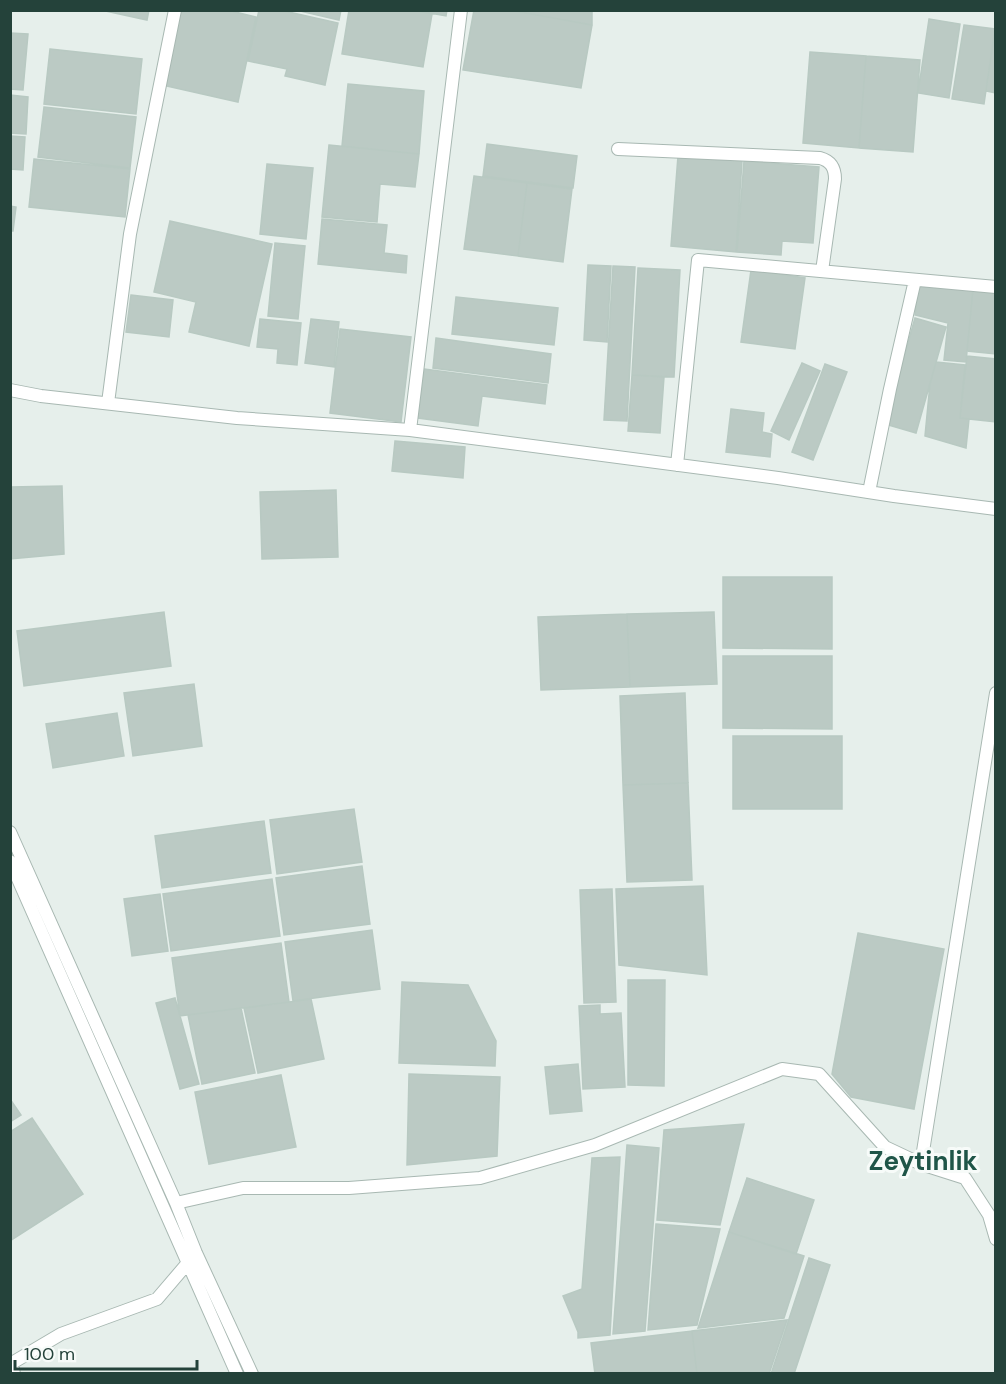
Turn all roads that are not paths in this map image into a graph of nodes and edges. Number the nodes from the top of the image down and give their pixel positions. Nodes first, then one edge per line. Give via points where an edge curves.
1 (175, 10) edge
2 (461, 10) edge
3 (618, 149) dead end
4 (822, 271) junction
5 (915, 280) junction
6 (996, 287) edge
7 (10, 390) edge
8 (108, 403) junction
9 (410, 430) junction
10 (677, 465) junction
11 (869, 492) junction
12 (996, 509) edge
13 (996, 693) edge
14 (10, 832) edge
15 (10, 861) edge
16 (15, 882) edge
17 (921, 1164) junction
18 (176, 1203) junction
19 (996, 1239) edge
20 (192, 1258) junction
21 (12, 1366) edge
22 (237, 1374) edge
23 (252, 1374) edge

1 - 8 street via 130,234
2 - 9 street
3 - 4 street via 827,161 834,168 835,179
4 - 5 street
4 - 10 street via 698,260
5 - 6 street
5 - 11 street
7 - 8 street
8 - 9 street via 237,418
9 - 10 street
10 - 11 street
11 - 12 street
13 - 17 street
14 - 18 street
15 - 16 street
16 - 20 street
17 - 18 street via 885,1147 819,1074 782,1069 595,1145 480,1178 349,1188 243,1188
17 - 19 street via 965,1178 989,1215
18 - 20 street
20 - 21 street via 157,1299 61,1334
20 - 22 street
20 - 23 street

